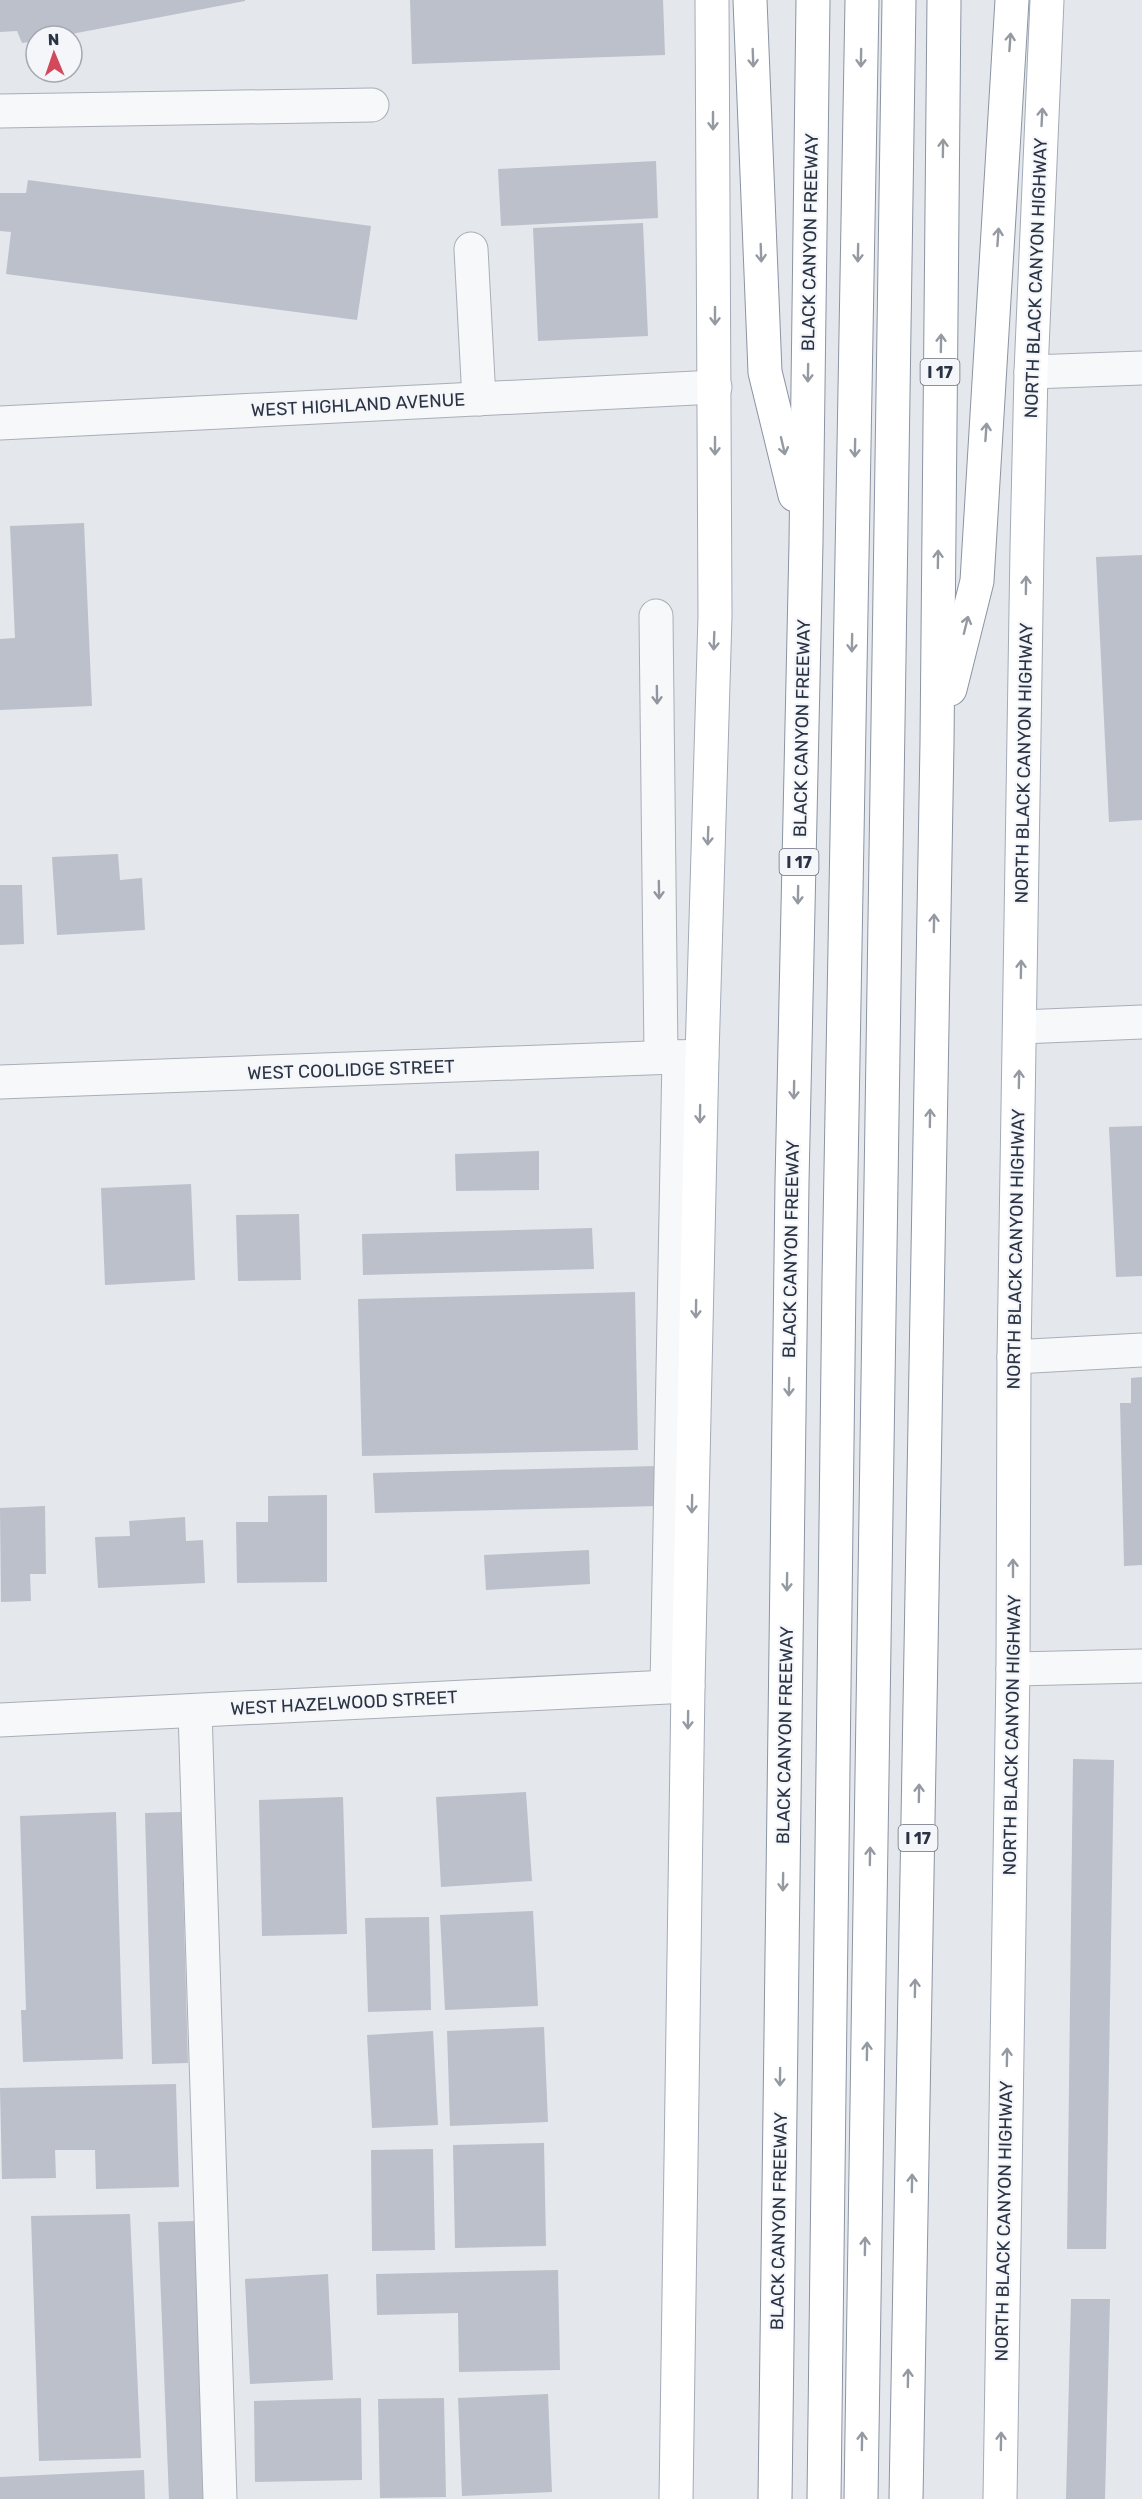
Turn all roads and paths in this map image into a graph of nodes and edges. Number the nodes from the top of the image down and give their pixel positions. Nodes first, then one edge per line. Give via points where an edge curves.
1 (712, 0) edge
2 (750, 0) edge
3 (813, 0) edge
4 (862, 0) edge
5 (899, 0) edge
6 (944, 0) edge
7 (1012, 0) edge
8 (1047, 0) edge
9 (372, 105) dead end
10 (0, 111) edge
11 (471, 249) dead end
12 (1142, 368) edge
13 (1031, 372) junction
14 (715, 387) junction
15 (479, 399) junction
16 (0, 423) edge
17 (806, 543) junction
18 (656, 616) dead end
19 (937, 743) junction
20 (1142, 1022) edge
21 (1021, 1027) junction
22 (681, 1057) junction
23 (0, 1082) edge
24 (1142, 1350) edge
25 (1014, 1357) junction
26 (1142, 1666) edge
27 (1013, 1669) junction
28 (678, 1686) junction
29 (195, 1711) junction
30 (0, 1720) edge
31 (220, 2499) edge
32 (676, 2499) edge
33 (775, 2499) edge
34 (824, 2499) edge
35 (861, 2499) edge
36 (906, 2499) edge
37 (1000, 2499) edge

1 -> 14 main road
2 -> 17 main road via 765,372
3 -> 17 main road, BLACK CANYON FREEWAY / I 17
4 -> 34 main road via 839,1281
35 -> 5 main road
19 -> 6 main road, I 17
19 -> 7 main road via 976,581
13 -> 8 main road, NORTH BLACK CANYON HIGHWAY
9 - 10 street
11 - 15 street
12 - 13 street
21 -> 13 main road, NORTH BLACK CANYON HIGHWAY
14 - 15 street, WEST HIGHLAND AVENUE
14 -> 22 main road via 715,616
15 - 16 street, WEST HIGHLAND AVENUE
17 -> 33 main road, BLACK CANYON FREEWAY / I 17 via 792,1182
18 -> 22 street
36 -> 19 main road, I 17
20 - 21 street
25 -> 21 main road, NORTH BLACK CANYON HIGHWAY
22 - 23 street, WEST COOLIDGE STREET
22 - 28 main road
24 - 25 street
27 -> 25 main road, NORTH BLACK CANYON HIGHWAY
26 - 27 street
37 -> 27 main road, NORTH BLACK CANYON HIGHWAY
28 - 29 street, WEST HAZELWOOD STREET
28 -> 32 main road
29 - 30 street, WEST HAZELWOOD STREET
29 - 31 street

